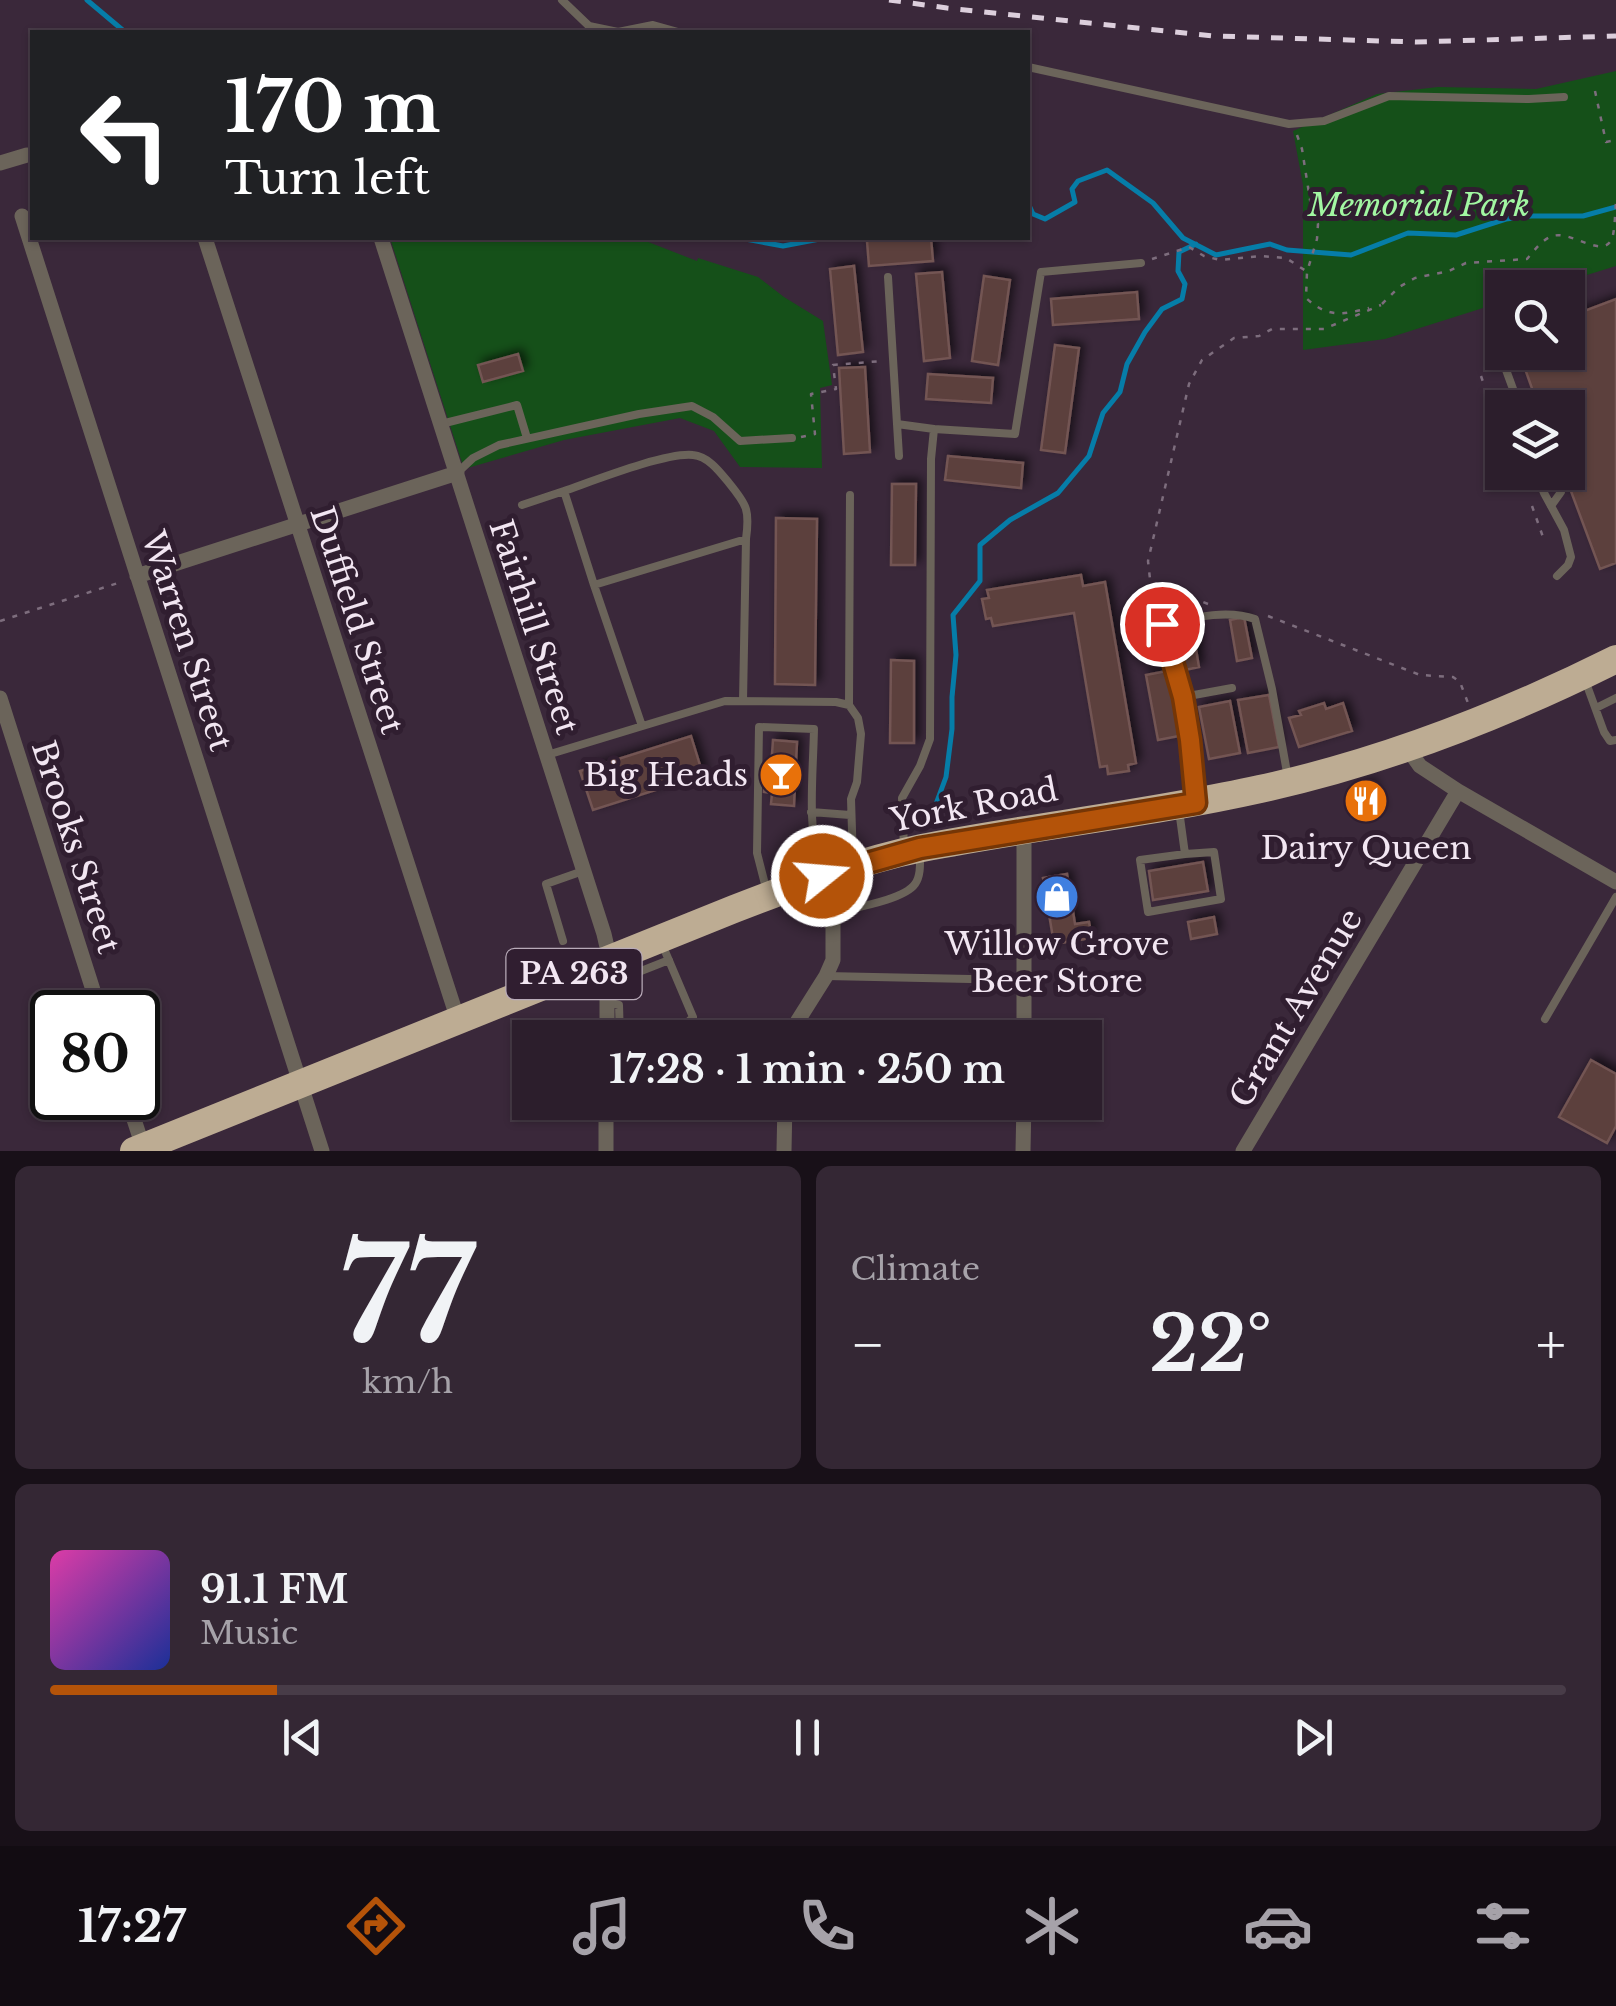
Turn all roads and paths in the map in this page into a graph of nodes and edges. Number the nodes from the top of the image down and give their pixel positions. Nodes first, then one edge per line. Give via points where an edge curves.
1 (562, 0) edge
2 (608, 30) edge
3 (628, 30) edge
4 (671, 30) edge
5 (1030, 66) edge
6 (1594, 91) dead end
7 (1564, 97) dead end
8 (1295, 124) junction
9 (1616, 140) edge
10 (26, 156) dead end
11 (0, 164) edge
12 (1616, 203) edge
13 (22, 216) dead end
14 (1614, 218) edge
15 (206, 240) edge
16 (382, 240) edge
17 (1141, 263) joint
18 (1307, 272) junction
19 (888, 277) dead end
20 (1381, 305) junction
21 (893, 360) junction
22 (1481, 376) dead end
23 (1486, 390) edge
24 (441, 424) junction
25 (897, 424) junction
26 (934, 429) junction
27 (527, 438) junction
28 (792, 438) joint
29 (899, 456) dead end
30 (457, 474) junction
31 (1544, 490) edge
32 (1561, 490) edge
33 (564, 491) junction
34 (850, 495) dead end
35 (522, 505) dead end
36 (1532, 506) dead end
37 (1551, 506) junction
38 (297, 526) junction
39 (1543, 537) dead end
40 (746, 539) junction
41 (137, 576) junction
42 (1557, 576) dead end
43 (594, 585) junction
44 (1221, 609) dead end
45 (1262, 614) dead end
46 (0, 621) edge
47 (1616, 659) edge
48 (1583, 675) junction
49 (1232, 688) dead end
50 (1183, 697) junction
51 (1616, 698) edge
52 (743, 701) junction
53 (1468, 703) dead end
54 (1, 705) edge
55 (850, 705) junction
56 (1596, 708) junction
57 (642, 726) junction
58 (1616, 740) edge
59 (1407, 748) junction
60 (546, 756) junction
61 (1289, 782) junction
62 (1458, 791) junction
63 (1187, 804) junction
64 (812, 812) junction
65 (850, 815) junction
66 (1024, 830) junction
67 (913, 850) junction
68 (1185, 854) junction
69 (583, 871) junction
70 (836, 872) junction
71 (1616, 882) edge
72 (768, 896) junction
73 (1616, 897) edge
74 (832, 913) junction
75 (563, 940) dead end
76 (665, 949) junction
77 (616, 957) junction
78 (826, 976) junction
79 (1024, 980) junction
80 (93, 990) edge
81 (607, 1002) junction
82 (1544, 1019) dead end
83 (458, 1020) junction
84 (606, 1020) edge
85 (619, 1020) edge
86 (688, 1020) edge
87 (798, 1020) edge
88 (1024, 1020) edge
89 (300, 1084) junction
90 (132, 1120) edge
91 (606, 1120) edge
92 (785, 1120) edge
93 (1024, 1120) edge
94 (139, 1149) edge
95 (322, 1151) edge
96 (606, 1151) edge
97 (784, 1151) edge
98 (1023, 1151) edge
99 (1243, 1151) edge

1 - 2 lane via 588,26
3 - 4 lane
5 - 8 lane
6 - 9 path via 1606,142
7 - 8 lane via 1390,96 1324,122
8 - 18 path via 1318,224
10 - 11 street
12 - 14 path
13 - 41 street, Warren Street
14 - 20 path via 1608,244 1594,247 1555,234 1526,258 1466,263 1415,278
15 - 38 street, Duffield Street
16 - 24 street, Fairhill Street
17 - 18 path via 1189,247 1220,260 1286,258
17 - 26 lane via 1041,272 1015,434
18 - 20 path via 1306,298 1318,308 1338,314
19 - 21 lane
20 - 44 path via 1324,329 1272,329 1234,338 1202,360 1189,384 1148,572 1157,584
21 - 25 lane
21 - 28 path via 834,365 836,389 811,394 815,434
22 - 23 path
24 - 27 lane via 517,404
24 - 30 street, Fairhill Street
25 - 26 lane
25 - 29 lane
26 - 67 lane via 930,740 902,798
27 - 28 lane via 692,406 740,441
27 - 30 lane via 473,458
30 - 38 street
30 - 60 street, Fairhill Street
31 - 37 lane
32 - 37 lane
33 - 35 lane
33 - 40 lane via 694,454 719,471 748,508
33 - 43 lane
34 - 55 lane
36 - 39 path
37 - 42 lane via 1571,557
38 - 41 street
38 - 83 street, Duffield Street
40 - 43 lane
40 - 52 lane
41 - 46 path
41 - 89 street, Warren Street
43 - 57 lane
45 - 53 path via 1420,676 1453,677
47 - 48 highway, York Road / PA 263
48 - 56 lane
48 - 59 highway, York Road / PA 263
49 - 50 lane
50 - 61 lane via 1162,624 1242,614 1255,620
50 - 63 lane via 1190,740
51 - 56 lane
52 - 55 lane
52 - 57 lane
54 - 80 street, Brooks Street
55 - 65 lane via 861,734
56 - 58 lane via 1604,732
57 - 60 lane
59 - 61 highway, York Road / PA 263
59 - 62 street via 1420,766
60 - 69 street, Fairhill Street
61 - 63 highway, York Road / PA 263
62 - 71 street
62 - 99 street, Grant Avenue
63 - 66 highway, York Road / PA 263
63 - 68 lane
64 - 65 lane
64 - 70 lane via 816,856
64 - 72 lane via 814,729 759,727 757,853
65 - 70 lane
66 - 67 highway, York Road / PA 263
66 - 79 street
67 - 70 highway, York Road / PA 263
67 - 74 lane via 919,876 904,894
68 - 68 lane via 1140,860 1148,912 1221,900 1214,852
69 - 75 lane via 546,884
69 - 77 street, Fairhill Street
70 - 72 highway, York Road / PA 263
70 - 74 street
72 - 76 highway, York Road / PA 263
73 - 82 lane
74 - 78 street
76 - 77 highway, York Road / PA 263
76 - 86 lane
77 - 81 street, Fairhill Street
77 - 83 highway, York Road / PA 263
78 - 79 lane
78 - 87 street
79 - 88 street
81 - 84 street, Fairhill Street
81 - 85 lane via 619,1005
83 - 89 highway, York Road / PA 263
89 - 94 highway, York Road / PA 263
89 - 95 street, Warren Street
90 - 94 street
91 - 96 street
92 - 97 street
93 - 98 street

